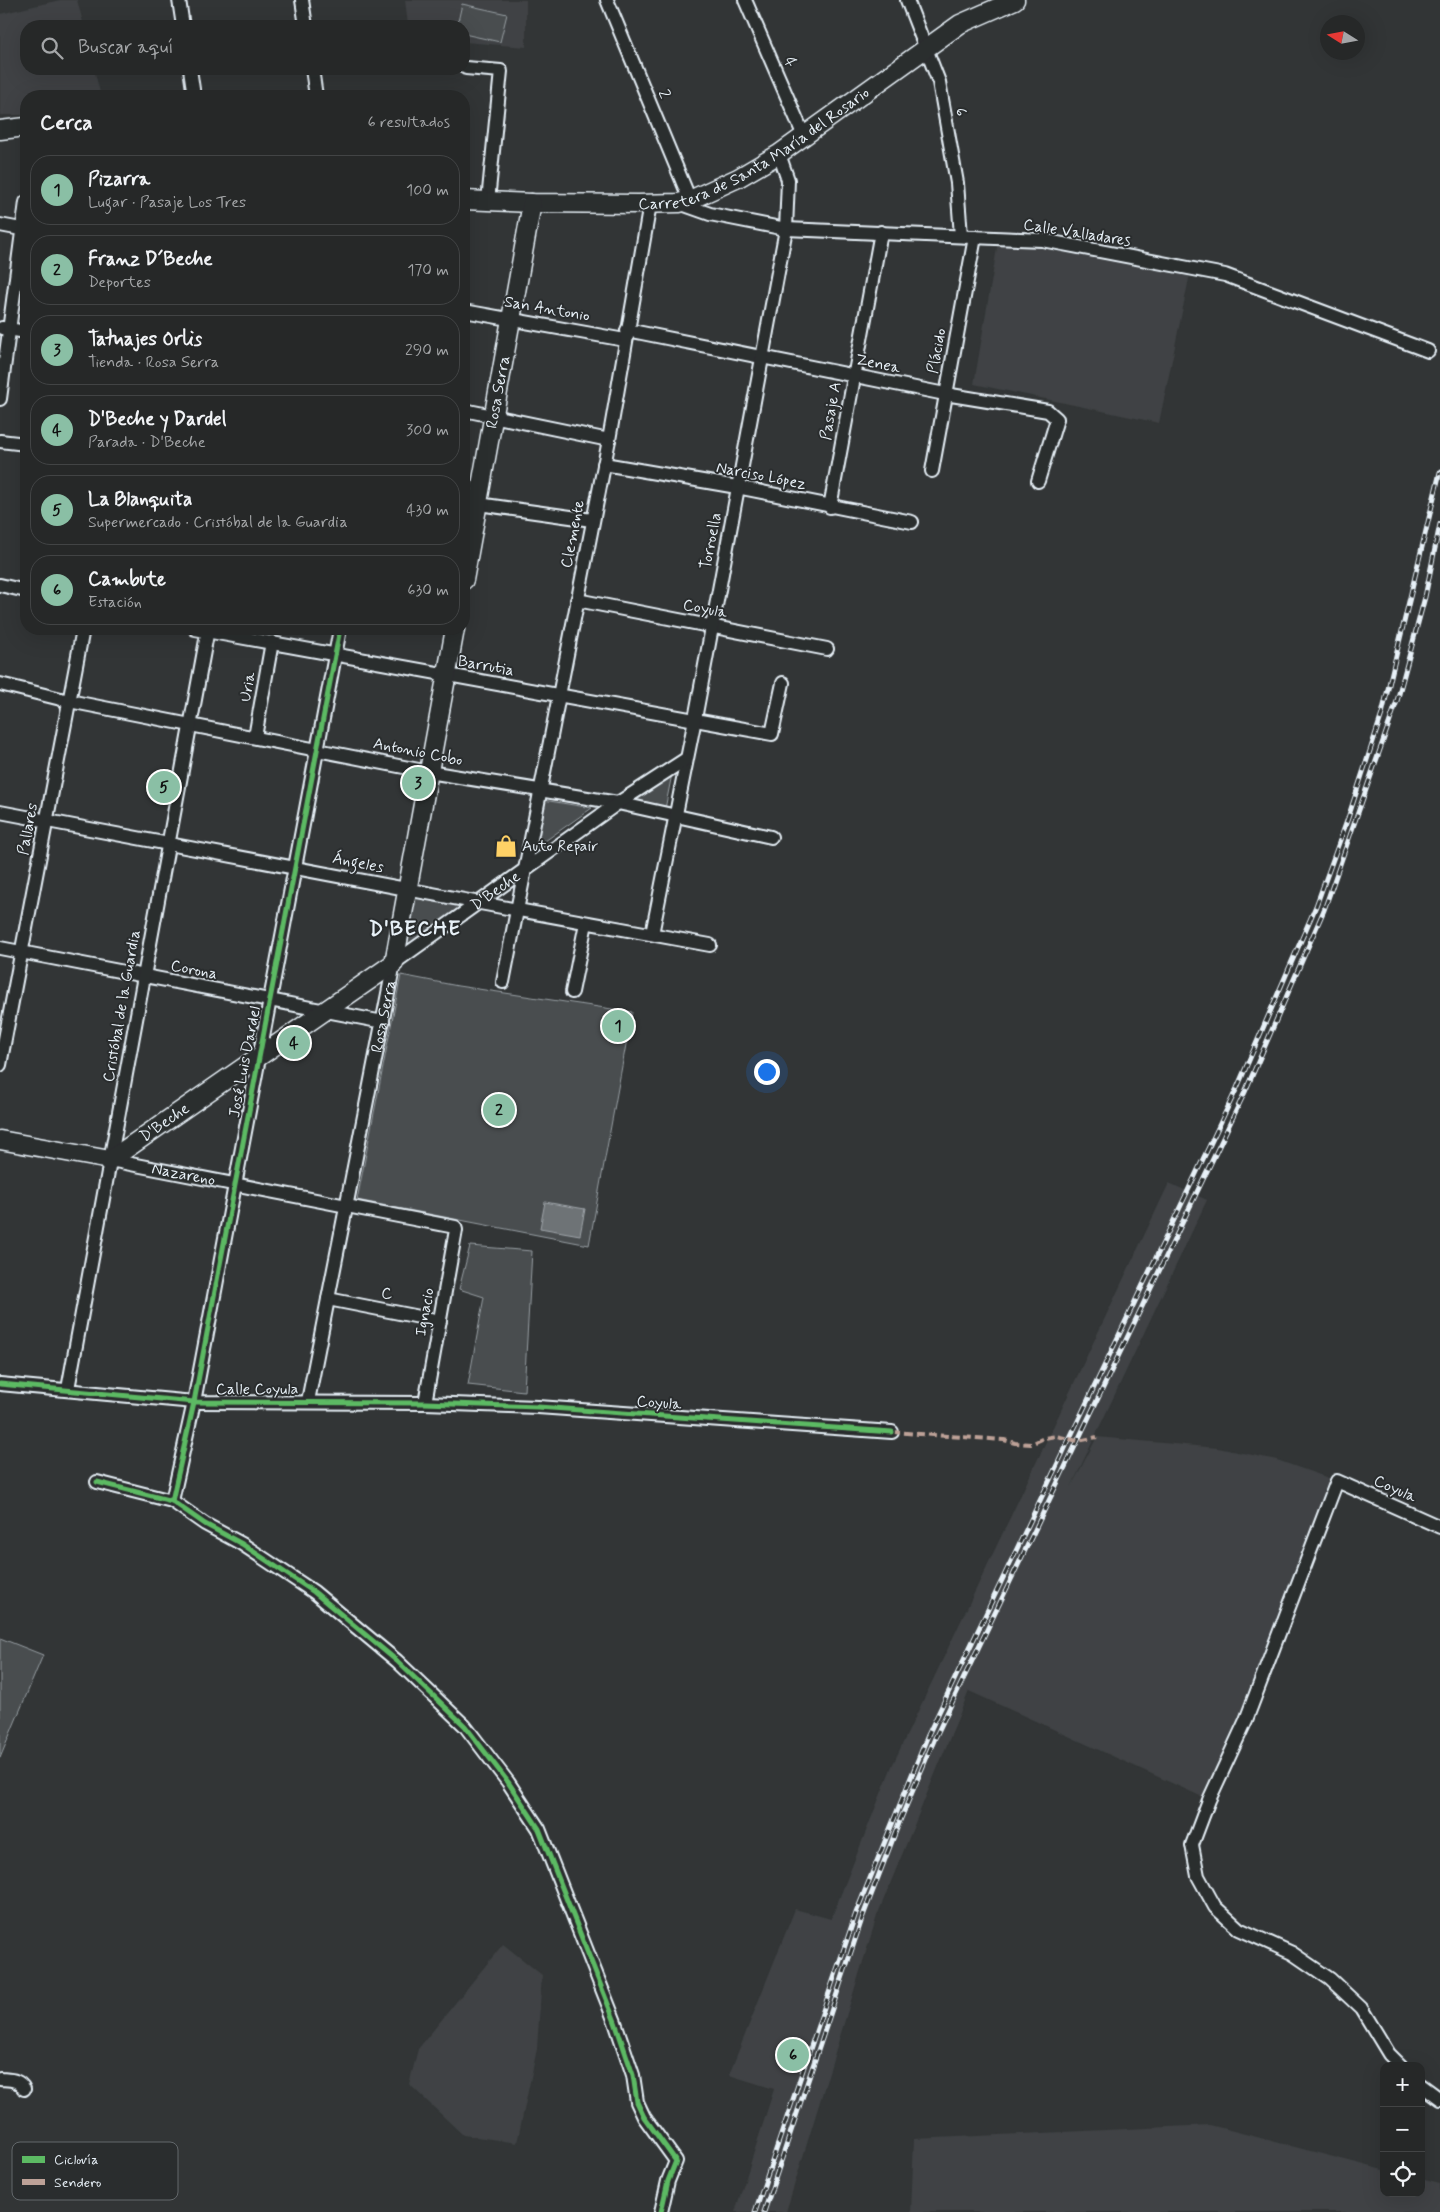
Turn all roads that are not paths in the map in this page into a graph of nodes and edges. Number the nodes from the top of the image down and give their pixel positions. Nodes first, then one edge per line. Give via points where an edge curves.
1 (179, 0) edge
2 (302, 0) edge
3 (607, 0) edge
4 (746, 0) edge
5 (907, 0) edge
6 (1015, 0) edge
7 (182, 20) edge
8 (305, 20) edge
9 (926, 46) junction
10 (470, 68) edge
11 (191, 75) edge
12 (313, 75) edge
13 (193, 90) edge
14 (315, 90) edge
15 (20, 128) edge
16 (0, 130) edge
17 (804, 136) junction
18 (779, 154) junction
19 (488, 201) junction
20 (685, 201) junction
21 (470, 202) edge
22 (532, 203) junction
23 (650, 204) junction
24 (0, 225) edge
25 (20, 228) edge
26 (786, 229) junction
27 (881, 232) junction
28 (960, 236) junction
29 (974, 237) junction
30 (20, 249) edge
31 (470, 312) edge
32 (511, 319) junction
33 (4, 328) edge
34 (20, 331) edge
35 (626, 335) junction
36 (1428, 351) dead end
37 (763, 358) junction
38 (854, 376) junction
39 (945, 394) junction
40 (0, 399) edge
41 (470, 411) edge
42 (493, 416) junction
43 (608, 440) junction
44 (0, 441) edge
45 (20, 443) edge
46 (604, 464) junction
47 (932, 470) dead end
48 (1038, 481) dead end
49 (737, 487) junction
50 (471, 503) edge
51 (830, 507) junction
52 (592, 520) junction
53 (912, 522) dead end
54 (0, 585) edge
55 (20, 590) edge
56 (576, 600) junction
57 (711, 627) junction
58 (81, 635) edge
59 (202, 635) edge
60 (232, 635) edge
61 (339, 635) edge
62 (454, 635) edge
63 (272, 642) junction
64 (827, 649) dead end
65 (335, 654) junction
66 (447, 675) junction
67 (783, 683) dead end
68 (0, 684) edge
69 (558, 695) junction
70 (69, 700) junction
71 (695, 720) junction
72 (190, 724) junction
73 (255, 738) junction
74 (317, 748) junction
75 (686, 760) junction
76 (429, 772) junction
77 (539, 790) junction
78 (618, 803) junction
79 (0, 812) edge
80 (675, 816) junction
81 (46, 820) junction
82 (771, 837) dead end
83 (168, 844) junction
84 (294, 868) junction
85 (524, 870) junction
86 (408, 889) junction
87 (480, 903) junction
88 (516, 910) junction
89 (586, 923) junction
90 (652, 934) junction
91 (710, 945) dead end
92 (0, 948) edge
93 (22, 952) junction
94 (394, 963) junction
95 (144, 977) junction
96 (503, 982) dead end
97 (572, 992) dead end
98 (270, 1000) junction
99 (325, 1012) junction
100 (383, 1022) junction
101 (258, 1058) junction
102 (0, 1065) edge
103 (0, 1140) edge
104 (110, 1160) junction
105 (234, 1185) junction
106 (347, 1206) junction
107 (455, 1227) joint
108 (328, 1299) junction
109 (440, 1321) junction
110 (0, 1384) edge
111 (68, 1390) junction
112 (308, 1401) junction
113 (194, 1402) junction
114 (425, 1403) junction
115 (892, 1432) dead end
116 (97, 1482) dead end
117 (172, 1500) junction
118 (1440, 1527) edge
119 (1397, 2062) edge
120 (0, 2079) edge
121 (1425, 2088) edge
122 (24, 2090) dead end
123 (1440, 2099) edge
124 (661, 2212) edge

1 - 7 street
2 - 8 street
3 - 20 street, 2
4 - 17 street, 4
5 - 9 street, 6
6 - 9 street, Carretera de Santa María del Rosario via 960,24
9 - 17 street, Carretera de Santa María del Rosario
9 - 28 street, 6 via 939,82 957,183
10 - 19 street via 501,71
11 - 13 street
12 - 14 street
15 - 16 street
17 - 18 street, Carretera de Santa María del Rosario
18 - 20 street, Carretera de Santa María del Rosario via 738,178
18 - 26 street, Torroella via 788,180
19 - 21 street, Carretera de Santa María del Rosario
19 - 22 street, Carretera de Santa María del Rosario
20 - 23 street, Carretera de Santa María del Rosario
20 - 26 street, Calle Valladares via 710,214
22 - 23 street, Carretera de Santa María del Rosario
22 - 32 street, Rosa Serra
23 - 35 street, Clemente
24 - 25 street
26 - 27 street, Calle Valladares
26 - 37 street, Torroella
27 - 28 street, Calle Valladares
27 - 38 street, Pasaje A
28 - 29 street, Calle Valladares
29 - 36 street, Calle Valladares via 1042,240 1225,275
29 - 39 street, Plácido
30 - 33 street
31 - 32 street, San Antonio
32 - 35 street, San Antonio
32 - 42 street, Rosa Serra
33 - 34 street
33 - 40 street
35 - 37 street, Zenea
35 - 43 street, Clemente
37 - 38 street, Zenea
37 - 49 street, Torroella
38 - 39 street, Zenea
38 - 51 street, Pasaje A
39 - 47 street, Plácido
39 - 48 street, Zenea via 1048,411 1057,420
41 - 42 street
42 - 43 street
42 - 50 street, Rosa Serra
43 - 46 street, Clemente
44 - 45 street
46 - 49 street, Narciso López
46 - 52 street, Clemente
49 - 51 street, Narciso López
49 - 57 street, Torroella
50 - 52 street
51 - 53 street, Narciso López
52 - 56 street, Clemente
54 - 55 street
56 - 57 street, Coyula
56 - 69 street, Clemente
57 - 64 street, Coyula
57 - 71 street, Torroella
58 - 70 street, Pallares
59 - 72 street, Cristóbal de la Guardia
60 - 63 street, Barrutia
61 - 65 street, José Luis Dardel
62 - 66 street, Rosa Serra
63 - 65 street, Barrutia
63 - 73 street, Uria
65 - 66 street, Barrutia
65 - 74 street, José Luis Dardel
66 - 69 street, Barrutia
66 - 76 street, Rosa Serra
67 - 71 street, Barrutia via 772,734
68 - 70 street, Antonio Cobo
69 - 71 street, Barrutia
69 - 77 street, Clemente
70 - 72 street, Antonio Cobo
70 - 81 street, Pallares
71 - 75 street, Torroella
72 - 73 street, Antonio Cobo
72 - 83 street, Cristóbal de la Guardia
73 - 74 street, Antonio Cobo
74 - 76 street, Antonio Cobo
74 - 84 street, José Luis Dardel
75 - 78 street, D'Beche
75 - 80 street, Torroella
76 - 77 street, Antonio Cobo
76 - 86 street, Rosa Serra
77 - 78 street, Antonio Cobo
77 - 85 street, Clemente
78 - 80 street, Antonio Cobo
78 - 85 street, D'Beche
79 - 81 street, Ángeles
80 - 82 street, Antonio Cobo
80 - 90 street, Torroella
81 - 83 street, Ángeles
81 - 93 street, Pallares
83 - 84 street, Ángeles
83 - 95 street, Cristóbal de la Guardia
84 - 86 street, Ángeles
84 - 98 street, José Luis Dardel
85 - 87 street, D'Beche
85 - 88 street, Clemente
86 - 87 street, Ángeles
86 - 94 street, Rosa Serra
87 - 88 street, Ángeles
87 - 94 street, D'Beche
88 - 89 street, Ángeles
88 - 96 street, Clemente
89 - 90 street, Ángeles
89 - 97 street
90 - 91 street, Ángeles
92 - 93 street, Corona
93 - 95 street, Corona
93 - 102 street, Pallares
94 - 99 street, D'Beche
94 - 100 street, Rosa Serra
95 - 98 street, Corona
95 - 104 street, Cristóbal de la Guardia
98 - 99 street, Corona
98 - 101 street, José Luis Dardel
99 - 100 street, Corona
99 - 101 street, D'Beche
100 - 106 street, Rosa Serra
101 - 104 street, D'Beche
101 - 105 street, José Luis Dardel
103 - 104 street, Nazareno
104 - 105 street, Nazareno
104 - 111 street, Cristóbal de la Guardia
105 - 106 street, Nazareno
105 - 113 street, José Luis Dardel
106 - 107 street, Nazareno
106 - 108 street, Rosa Serra
107 - 109 street, Ignacio
108 - 109 street, C
108 - 112 street, Rosa Serra
109 - 114 street, Ignacio
110 - 111 street, Calle Coyula
111 - 113 street, Calle Coyula
112 - 113 street, Calle Coyula
112 - 114 street, Calle Coyula
113 - 117 street, José Luis Dardel
114 - 115 street, Coyula via 538,1406
116 - 117 street
117 - 124 street via 314,1592 397,1661 465,1726 508,1782 539,1829 568,1899 633,2075 637,2102 676,2161
118 - 119 street, Coyula via 1337,1481 1246,1720 1192,1844 1198,1876 1215,1907 1239,1929 1292,1953 1330,1979 1361,2008
120 - 122 street via 14,2080 22,2084
121 - 123 street

